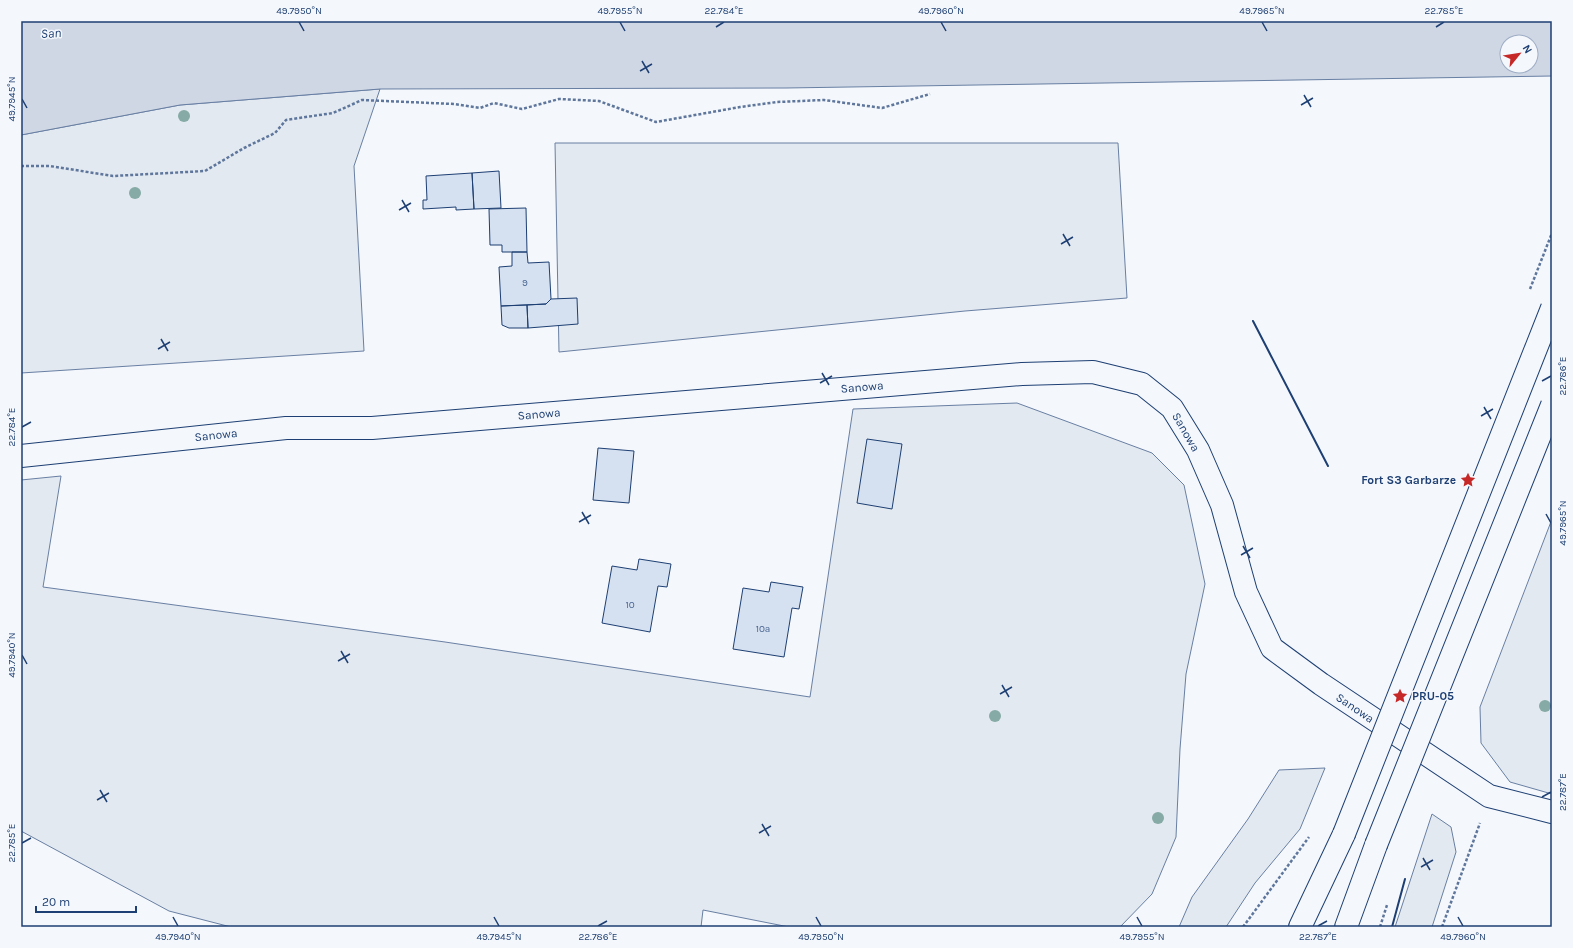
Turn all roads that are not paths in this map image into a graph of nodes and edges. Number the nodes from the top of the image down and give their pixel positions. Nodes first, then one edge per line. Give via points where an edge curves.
1 (1552, 308) edge
2 (1552, 405) edge
3 (21, 456) edge
4 (1552, 812) edge
5 (1300, 927) edge
6 (1346, 927) edge

1 - 5 main road, bridge via 1344,834
2 - 6 main road, bridge via 1376,845
3 - 4 main road, Sanowa via 286,428 372,428 1022,374 1093,372 1142,384 1172,408 1198,450 1222,506 1246,592 1272,648 1321,684 1489,796

